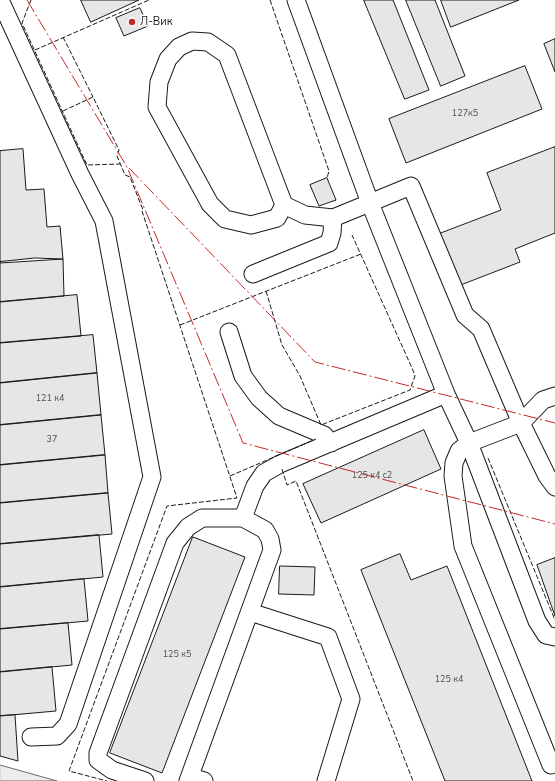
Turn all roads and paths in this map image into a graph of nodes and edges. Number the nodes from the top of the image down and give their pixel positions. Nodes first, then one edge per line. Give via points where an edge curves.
1 (0, 0) edge
2 (296, 0) edge
3 (370, 202) junction
4 (284, 205) junction
5 (333, 218) junction
6 (253, 274) dead end
7 (229, 332) dead end
8 (446, 394) junction
9 (555, 396) edge
10 (520, 423) junction
11 (469, 442) junction
12 (331, 443) junction
13 (555, 487) edge
14 (243, 518) junction
15 (250, 612) junction
16 (555, 637) edge
17 (30, 737) dead end
18 (551, 765) dead end
19 (194, 780) edge
20 (145, 781) edge
21 (326, 781) edge

1 - 17 street via 104,222 152,477 68,724 57,736
2 - 3 street
3 - 5 street
3 - 8 street
3 - 10 street via 411,186 465,315 481,329
4 - 4 street via 227,55 208,42 192,41 179,47 168,60 159,82 157,107 210,204 225,219 251,225 277,218
4 - 5 street via 305,214
5 - 6 street via 329,243
7 - 12 street via 242,376 259,398 279,416 324,435
8 - 11 street
8 - 12 street
9 - 10 street via 543,400
10 - 11 street
10 - 13 street
11 - 16 street via 537,621 546,635
11 - 18 street via 459,450 453,476 463,546
12 - 14 street via 280,464 264,474 255,486
14 - 15 street via 265,530 272,550
14 - 20 street via 202,518 188,527 172,550 98,753 98,760 103,765
15 - 19 street
15 - 21 street via 328,637 351,699

